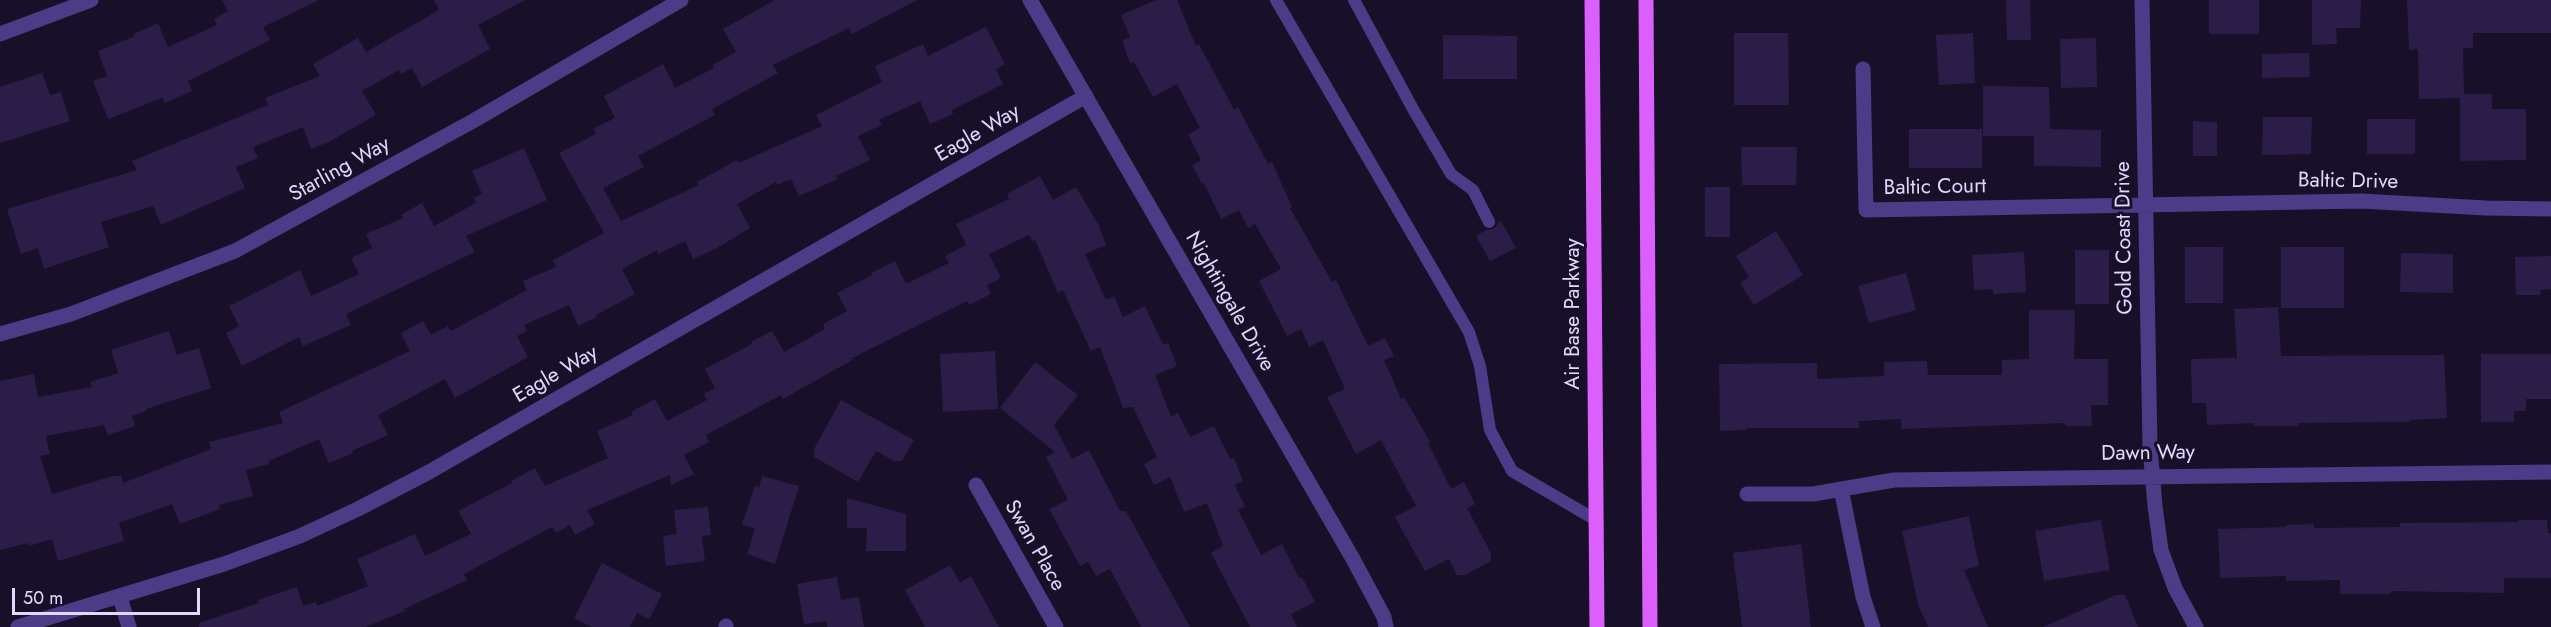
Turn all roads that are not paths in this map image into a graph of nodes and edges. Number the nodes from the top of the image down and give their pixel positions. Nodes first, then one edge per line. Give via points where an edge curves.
1 (91, 0) edge
2 (681, 0) edge
3 (1030, 0) edge
4 (1276, 0) edge
5 (1354, 0) edge
6 (1592, 0) edge
7 (1646, 0) edge
8 (2142, 0) edge
9 (0, 34) edge
10 (1863, 69) dead end
11 (1086, 96) junction
12 (2145, 206) junction
13 (2551, 209) edge
14 (1489, 222) dead end
15 (0, 334) edge
16 (2551, 472) edge
17 (2152, 475) junction
18 (976, 485) dead end
19 (1841, 489) junction
20 (1747, 494) dead end
21 (1596, 520) junction
22 (120, 597) junction
23 (18, 627) edge
24 (129, 627) edge
25 (1056, 627) edge
26 (1386, 627) edge
27 (1597, 627) edge
28 (1650, 627) edge
29 (1873, 627) edge
30 (2196, 627) edge

1 - 9 street
2 - 15 street, Starling Way via 473,121 235,251 71,314
3 - 11 street, Nightingale Drive
4 - 21 lane via 1469,332 1480,366 1490,430 1512,471
5 - 14 lane via 1451,174 1473,190
6 - 21 main road, Air Base Parkway
7 - 28 main road
8 - 12 street, Gold Coast Drive
10 - 12 street, Baltic Court via 1866,210
11 - 22 street, Eagle Way via 358,509 300,536
11 - 26 street, Nightingale Drive via 1353,559
12 - 13 street, Baltic Drive via 2361,201
12 - 17 street, Gold Coast Drive
16 - 17 street, Dawn Way
17 - 19 street, Dawn Way via 1894,480
17 - 30 street, Gold Coast Drive via 2161,550
18 - 25 street, Swan Place
19 - 20 street, Dawn Way via 1813,494
19 - 29 street
21 - 27 main road, Air Base Parkway
22 - 23 street, Eagle Way
22 - 24 street

